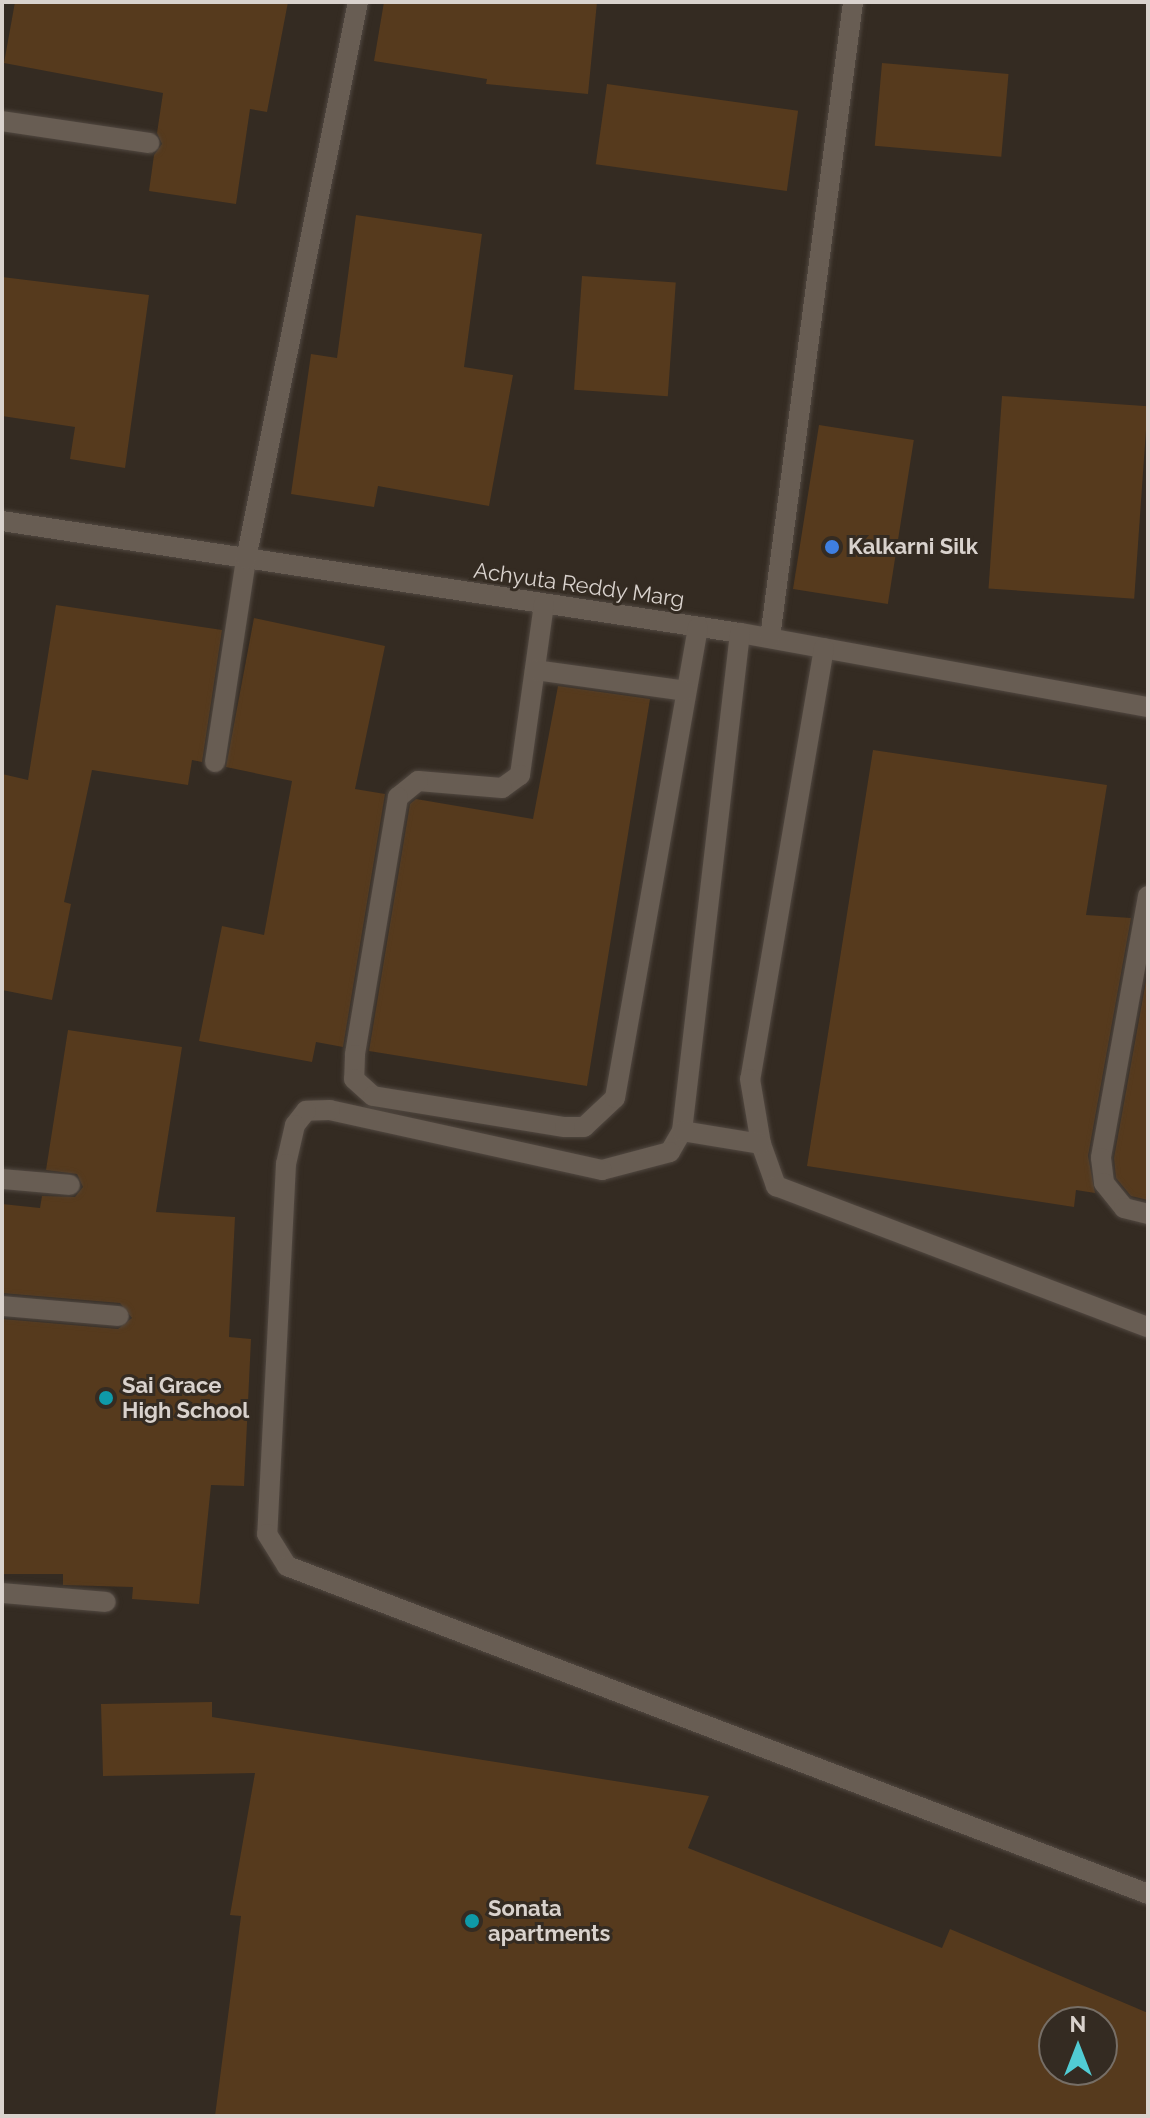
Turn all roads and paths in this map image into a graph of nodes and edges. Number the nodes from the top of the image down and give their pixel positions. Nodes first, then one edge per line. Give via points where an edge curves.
1 (358, 2) edge
2 (853, 2) edge
3 (2, 121) edge
4 (149, 143) dead end
5 (2, 521) edge
6 (246, 559) junction
7 (544, 604) junction
8 (698, 627) junction
9 (740, 633) junction
10 (770, 638) junction
11 (824, 648) junction
12 (535, 670) junction
13 (686, 691) junction
14 (1148, 707) edge
15 (215, 762) dead end
16 (1148, 896) edge
17 (682, 1131) junction
18 (761, 1144) junction
19 (2, 1179) edge
20 (70, 1185) dead end
21 (1148, 1214) edge
22 (2, 1306) edge
23 (119, 1316) dead end
24 (1148, 1327) edge
25 (2, 1593) edge
26 (106, 1602) dead end
27 (1148, 1894) edge

1 - 6 street
2 - 10 street
3 - 4 street
5 - 6 street, Achyuta Reddy Marg
6 - 7 street, Achyuta Reddy Marg
6 - 15 street
7 - 8 street, Achyuta Reddy Marg
7 - 12 street
8 - 9 street, Achyuta Reddy Marg
8 - 13 street
9 - 10 street, Achyuta Reddy Marg
9 - 17 street
10 - 11 street, Achyuta Reddy Marg
11 - 14 street, Achyuta Reddy Marg
11 - 18 street via 750,1079
12 - 13 street
12 - 13 street via 520,775 502,788 418,781 398,797 355,1055 354,1079 373,1096 565,1127 584,1127 615,1098
16 - 21 street via 1101,1158 1104,1183 1124,1208
17 - 18 street
17 - 27 street via 670,1152 602,1170 330,1110 306,1111 295,1125 286,1164 267,1534 273,1549 287,1566
18 - 24 street via 776,1186
19 - 20 street
22 - 23 street
25 - 26 street

